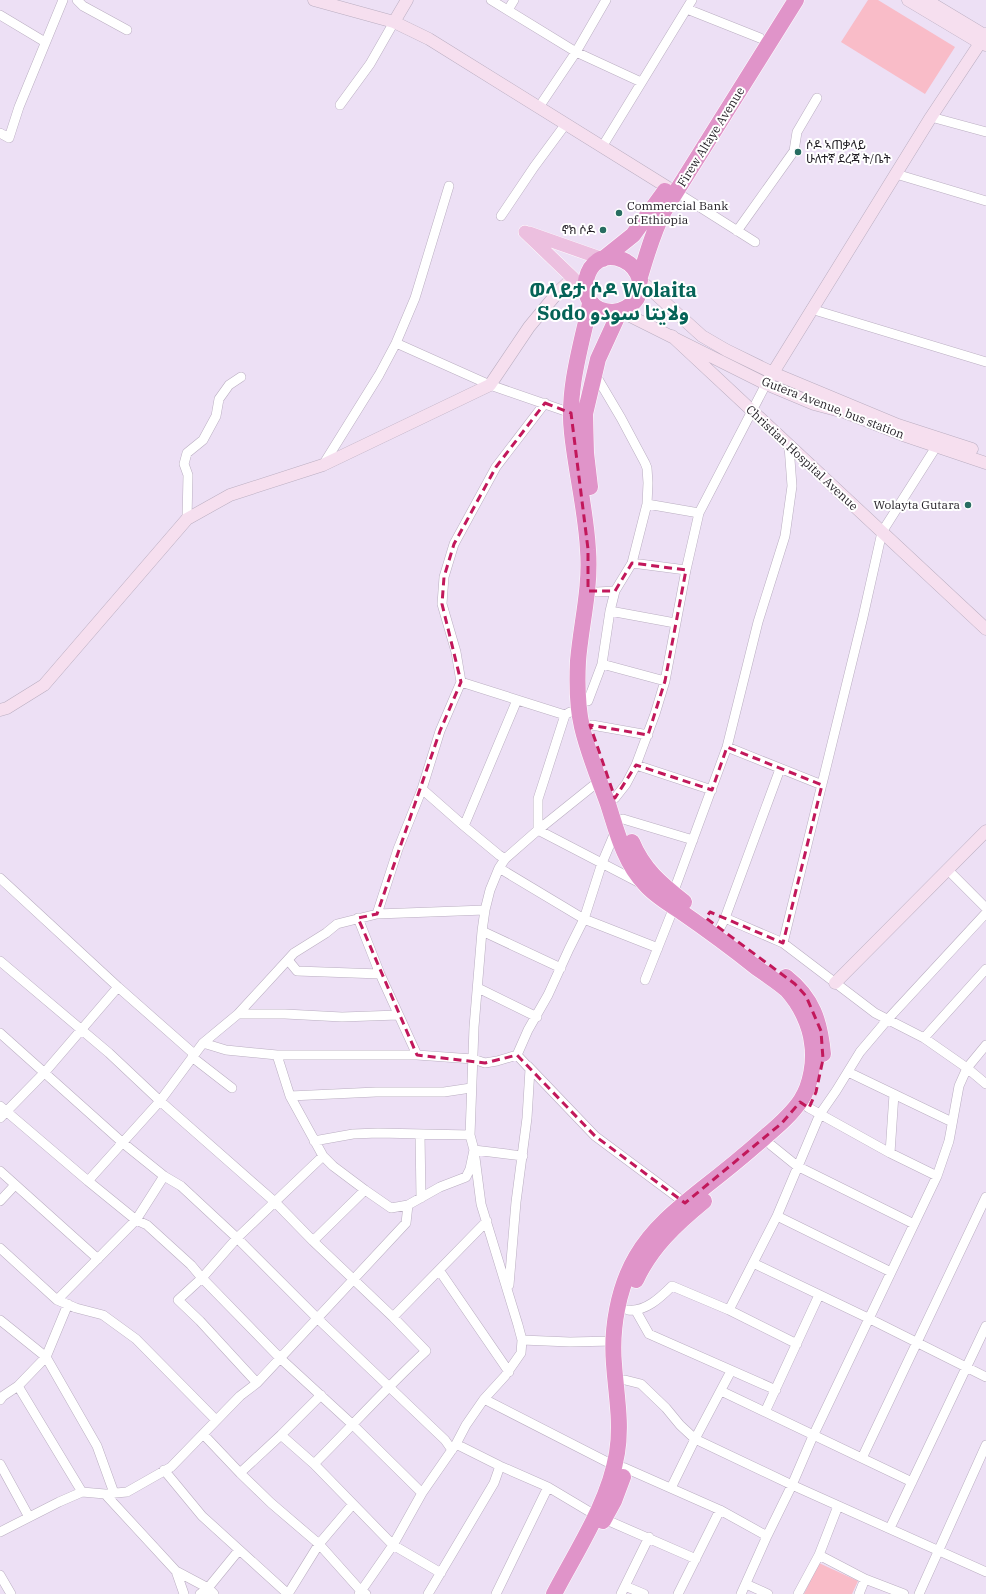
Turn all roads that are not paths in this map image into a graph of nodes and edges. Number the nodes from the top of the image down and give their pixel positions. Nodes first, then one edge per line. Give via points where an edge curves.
1 (63, 0) edge
2 (77, 0) edge
3 (408, 0) edge
4 (491, 0) edge
5 (514, 0) edge
6 (606, 0) edge
7 (692, 0) edge
8 (785, 0) edge
9 (796, 0) edge
10 (908, 0) edge
11 (926, 0) edge
12 (319, 1) edge
13 (687, 9) junction
14 (508, 10) junction
15 (0, 15) edge
16 (394, 22) junction
17 (127, 30) dead end
18 (985, 39) edge
19 (765, 41) junction
20 (45, 42) junction
21 (576, 52) junction
22 (641, 82) junction
23 (817, 98) dead end
24 (340, 105) dead end
25 (539, 107) junction
26 (932, 117) junction
27 (565, 125) junction
28 (986, 132) edge
29 (0, 133) edge
30 (602, 147) junction
31 (896, 174) junction
32 (449, 186) dead end
33 (672, 190) junction
34 (986, 201) edge
35 (501, 216) dead end
36 (737, 231) junction
37 (755, 242) dead end
38 (603, 258) junction
39 (573, 278) junction
40 (640, 280) junction
41 (588, 297) junction
42 (811, 310) junction
43 (620, 311) junction
44 (672, 336) junction
45 (396, 343) junction
46 (986, 362) edge
47 (594, 372) junction
48 (773, 372) junction
49 (241, 377) dead end
50 (766, 384) junction
51 (490, 385) junction
52 (545, 403) junction
53 (751, 410) junction
54 (571, 413) junction
55 (938, 443) junction
56 (789, 446) junction
57 (986, 454) edge
58 (986, 463) edge
59 (323, 465) junction
60 (647, 504) junction
61 (699, 513) junction
62 (186, 519) junction
63 (882, 532) junction
64 (632, 563) junction
65 (686, 570) junction
66 (615, 591) junction
67 (592, 592) junction
68 (610, 611) junction
69 (676, 622) junction
70 (986, 629) edge
71 (602, 664) junction
72 (665, 680) junction
73 (461, 682) junction
74 (517, 700) junction
75 (577, 708) junction
76 (0, 710) edge
77 (592, 726) junction
78 (648, 735) junction
79 (727, 747) junction
80 (636, 765) junction
81 (780, 768) junction
82 (599, 782) junction
83 (822, 785) junction
84 (422, 789) junction
85 (712, 790) junction
86 (611, 800) junction
87 (619, 825) junction
88 (464, 826) junction
89 (538, 830) junction
90 (986, 831) edge
91 (693, 840) junction
92 (505, 859) junction
93 (602, 863) junction
94 (499, 868) junction
95 (947, 869) junction
96 (0, 879) edge
97 (646, 886) junction
98 (672, 901) junction
99 (986, 908) edge
100 (485, 910) junction
101 (986, 913) edge
102 (377, 914) junction
103 (358, 918) junction
104 (584, 919) junction
105 (722, 923) junction
106 (482, 931) junction
107 (783, 943) junction
108 (658, 948) junction
109 (288, 960) junction
110 (0, 961) edge
111 (561, 968) junction
112 (986, 969) edge
113 (380, 974) junction
114 (645, 980) dead end
115 (835, 983) junction
116 (118, 987) junction
117 (478, 988) junction
118 (238, 1014) junction
119 (398, 1015) junction
120 (537, 1017) junction
121 (888, 1019) junction
122 (81, 1028) junction
123 (1, 1034) edge
124 (924, 1038) junction
125 (203, 1043) junction
126 (986, 1045) edge
127 (193, 1055) junction
128 (277, 1055) junction
129 (417, 1055) junction
130 (517, 1055) junction
131 (473, 1059) junction
132 (967, 1068) junction
133 (45, 1072) junction
134 (848, 1072) junction
135 (986, 1084) edge
136 (232, 1088) dead end
137 (471, 1088) junction
138 (894, 1094) junction
139 (290, 1096) junction
140 (160, 1101) junction
141 (810, 1108) junction
142 (2, 1111) edge
143 (952, 1122) junction
144 (420, 1134) junction
145 (470, 1135) junction
146 (314, 1141) junction
147 (123, 1143) junction
148 (771, 1145) junction
149 (474, 1150) junction
150 (890, 1153) junction
151 (323, 1156) junction
152 (523, 1156) junction
153 (797, 1166) junction
154 (0, 1171) edge
155 (164, 1176) junction
156 (937, 1176) junction
157 (88, 1181) junction
158 (15, 1184) junction
159 (364, 1190) junction
160 (986, 1197) edge
161 (421, 1198) junction
162 (0, 1201) edge
163 (276, 1203) junction
164 (685, 1203) junction
165 (408, 1205) junction
166 (777, 1216) junction
167 (136, 1220) junction
168 (487, 1221) junction
169 (914, 1224) junction
170 (237, 1238) junction
171 (313, 1241) junction
172 (0, 1248) edge
173 (98, 1259) junction
174 (753, 1263) junction
175 (439, 1270) junction
176 (891, 1272) junction
177 (202, 1278) junction
178 (354, 1280) junction
179 (508, 1290) junction
180 (819, 1294) junction
181 (57, 1300) junction
182 (68, 1304) junction
183 (729, 1310) junction
184 (632, 1311) junction
185 (393, 1317) junction
186 (868, 1318) junction
187 (318, 1319) junction
188 (0, 1320) edge
189 (986, 1326) edge
190 (522, 1340) junction
191 (613, 1341) junction
192 (917, 1342) junction
193 (797, 1344) junction
194 (46, 1358) junction
195 (280, 1358) junction
196 (967, 1368) junction
197 (731, 1371) junction
198 (508, 1372) junction
199 (986, 1377) edge
200 (625, 1380) junction
201 (257, 1384) junction
202 (389, 1385) junction
203 (18, 1386) junction
204 (776, 1390) junction
205 (721, 1391) junction
206 (321, 1395) junction
207 (1, 1397) edge
208 (484, 1399) junction
209 (766, 1412) junction
210 (216, 1420) junction
211 (353, 1425) junction
212 (203, 1434) junction
213 (281, 1435) junction
214 (813, 1436) junction
215 (695, 1439) junction
216 (454, 1446) junction
217 (986, 1446) edge
218 (862, 1458) junction
219 (0, 1464) edge
220 (314, 1464) junction
221 (500, 1466) junction
222 (620, 1467) junction
223 (164, 1470) junction
224 (240, 1473) junction
225 (912, 1482) junction
226 (792, 1485) junction
227 (548, 1487) junction
228 (671, 1488) junction
229 (82, 1492) junction
230 (109, 1493) junction
231 (422, 1493) junction
232 (353, 1504) junction
233 (838, 1506) junction
234 (720, 1510) junction
235 (30, 1516) junction
236 (600, 1517) junction
237 (890, 1528) junction
238 (0, 1532) edge
239 (767, 1536) junction
240 (648, 1537) junction
241 (319, 1544) junction
242 (393, 1545) junction
243 (239, 1550) junction
244 (939, 1552) junction
245 (818, 1555) junction
246 (696, 1559) junction
247 (176, 1571) junction
248 (986, 1572) edge
249 (441, 1573) junction
250 (0, 1575) edge
251 (865, 1579) junction
252 (746, 1584) junction
253 (623, 1590) edge
254 (207, 1592) edge
255 (362, 1593) edge
256 (11, 1594) edge
257 (184, 1594) edge
258 (288, 1594) edge
259 (428, 1594) edge
260 (496, 1594) edge
261 (554, 1594) edge
262 (566, 1594) edge
263 (644, 1594) edge
264 (678, 1594) edge
265 (741, 1594) edge
266 (768, 1594) edge
267 (798, 1594) edge
268 (859, 1594) edge
269 (904, 1594) edge
270 (919, 1594) edge

1 - 20 street
2 - 17 street via 83,6
3 - 16 main road
4 - 14 street
5 - 14 street
6 - 21 street
7 - 13 street
8 - 19 highway, Firew Altaye Avenue
9 - 19 highway, Firew Altaye Avenue
10 - 18 main road
11 - 18 main road
12 - 16 main road
13 - 19 street
13 - 22 street
14 - 21 street
15 - 20 street
16 - 24 street via 370,64
16 - 25 main road via 429,39
18 - 26 main road
19 - 33 highway, Firew Altaye Avenue
20 - 29 street via 19,107 10,138
21 - 22 street
21 - 25 street
22 - 30 street
23 - 36 street via 797,132 794,151
25 - 27 main road
26 - 28 street
26 - 31 main road
27 - 30 main road
27 - 35 street
30 - 33 main road
31 - 34 street
31 - 42 main road
32 - 45 street via 415,298
33 - 36 street
33 - 38 highway, Firew Altaye Avenue via 634,235
33 - 40 highway, Firew Altaye Avenue via 648,249
36 - 37 street
38 - 39 main road via 525,232
38 - 40 highway via 611,257 628,263 638,272
38 - 41 highway via 589,270 585,283
39 - 41 main road
39 - 51 main road via 558,292 529,328
40 - 43 highway via 637,298
40 - 48 main road via 702,336
41 - 43 highway via 602,311
41 - 54 highway
42 - 46 street
42 - 48 main road
43 - 44 main road, Gutera Avenue, bus station
43 - 47 highway
44 - 50 main road, Gutera Avenue, bus station
44 - 53 main road, Christian Hospital Avenue
45 - 51 street
45 - 59 street
47 - 60 street via 622,418 647,468
47 - 67 highway via 585,414 586,453 596,533
48 - 50 main road
48 - 55 main road
49 - 62 street via 229,384 203,440 188,453 184,464 188,475
50 - 53 street
50 - 55 main road, Gutera Avenue, bus station via 814,404
51 - 52 street
51 - 59 main road
52 - 54 street
52 - 73 street via 496,467 454,544 444,576 442,604 456,652
53 - 56 main road, Christian Hospital Avenue
53 - 61 street
54 - 67 highway via 571,431
55 - 57 main road
55 - 58 main road, Gutera Avenue, bus station
55 - 63 street
56 - 63 main road, Christian Hospital Avenue
56 - 79 street via 792,486 785,536 758,622
59 - 62 main road via 230,495
60 - 61 street
60 - 64 street
61 - 65 street
62 - 76 main road via 44,685
63 - 70 main road, Christian Hospital Avenue
63 - 83 street
64 - 65 street
64 - 66 street
65 - 69 street
66 - 67 street
66 - 68 street
67 - 75 highway via 586,684
68 - 69 street
68 - 71 street
69 - 72 street
71 - 72 street
71 - 75 street
72 - 78 street
73 - 74 street
73 - 84 street via 440,732
74 - 75 street
74 - 88 street
75 - 77 highway
75 - 82 highway
75 - 89 street via 538,799
77 - 78 street
77 - 86 highway
78 - 80 street
79 - 81 street
79 - 85 street
80 - 85 street
80 - 86 street via 626,784
81 - 83 street
81 - 105 street
82 - 86 highway
82 - 89 street
83 - 107 street
84 - 88 street
84 - 102 street via 398,849
85 - 91 street
86 - 87 highway
87 - 91 street
87 - 93 street
87 - 97 highway via 628,859
87 - 98 highway
88 - 92 street
89 - 92 street
89 - 93 street
90 - 95 main road
91 - 98 street
92 - 94 street
93 - 97 street
93 - 104 street
94 - 100 street
94 - 104 street
95 - 99 street
95 - 115 main road
96 - 116 street
97 - 98 highway
98 - 105 highway
98 - 108 street
98 - 141 highway via 786,990 798,1006 807,1024 812,1043 806,1091
100 - 102 street
100 - 106 street
101 - 121 street
102 - 103 street
103 - 109 street via 337,924 294,953
103 - 113 street
104 - 108 street
104 - 111 street
105 - 107 street
105 - 141 highway via 795,984 806,996 816,1015 821,1031 823,1059
106 - 111 street
106 - 117 street
107 - 115 street
108 - 114 street
109 - 113 street via 297,971
109 - 118 street
110 - 122 street
111 - 120 street
112 - 124 street
113 - 119 street
115 - 121 street via 875,1013
116 - 122 street
116 - 127 street
117 - 120 street
117 - 131 street
118 - 119 street via 342,1017
118 - 125 street
119 - 129 street
120 - 130 street
121 - 124 street
121 - 134 street via 860,1052
122 - 133 street
122 - 140 street
123 - 133 street
124 - 132 street
125 - 127 street
125 - 128 street via 226,1050
126 - 132 street
127 - 136 street
127 - 140 street
128 - 129 street
128 - 139 street
129 - 131 street
130 - 131 street via 497,1061
130 - 152 street via 530,1069
130 - 164 street via 595,1136
131 - 137 street
132 - 135 street
132 - 143 street via 959,1086
133 - 142 street
133 - 147 street
134 - 138 street
134 - 141 street
137 - 139 street via 444,1092
137 - 145 street
138 - 143 street
138 - 150 street
139 - 146 street
140 - 147 street
140 - 163 street
141 - 148 highway via 791,1129
141 - 150 street
141 - 153 street
141 - 164 highway via 782,1123
142 - 157 street
143 - 156 street via 949,1141
144 - 145 street
144 - 146 street via 353,1134
144 - 161 street
145 - 149 street
146 - 151 street
147 - 155 street
147 - 157 street
148 - 153 street
148 - 184 highway via 679,1222 659,1243 635,1283
149 - 152 street
149 - 161 street via 466,1177
149 - 168 street via 481,1204
150 - 156 street
151 - 159 street
151 - 163 street
152 - 179 street
153 - 166 street
153 - 169 street
154 - 158 street
155 - 167 street
155 - 170 street via 181,1186
156 - 169 street
157 - 167 street
158 - 162 street
158 - 173 street
159 - 165 street via 391,1208
159 - 171 street
160 - 192 street
161 - 165 street
163 - 170 street
163 - 171 street
164 - 191 highway via 657,1228 636,1255 625,1279
165 - 178 street via 406,1223
166 - 174 street
166 - 176 street
167 - 173 street
167 - 177 street via 147,1225
168 - 175 street
168 - 179 street
169 - 176 street
170 - 177 street
170 - 187 street
171 - 178 street
172 - 181 street
173 - 181 street
174 - 180 street
174 - 183 street
175 - 185 street
175 - 198 street
176 - 186 street
177 - 195 street
177 - 201 street via 178,1300
178 - 185 street
178 - 187 street
179 - 190 street
180 - 186 street
180 - 193 street
181 - 182 street
182 - 194 street
182 - 210 street via 103,1315 136,1338
183 - 184 street via 672,1286 651,1304
183 - 193 street
184 - 197 street via 649,1334
184 - 200 highway via 624,1338
185 - 202 street via 426,1350
186 - 192 street
186 - 214 street
187 - 195 street
187 - 202 street
188 - 194 street
189 - 196 street
190 - 191 street
190 - 198 street via 522,1353
191 - 222 highway via 620,1426
192 - 196 street
192 - 218 street
193 - 204 street
194 - 203 street
194 - 230 street via 97,1446
195 - 201 street
195 - 206 street
196 - 199 street
196 - 225 street
197 - 204 street
197 - 205 street
198 - 208 street
200 - 215 street via 641,1384
200 - 222 highway via 630,1438
201 - 210 street via 240,1396
202 - 211 street
202 - 216 street via 444,1440
203 - 207 street
203 - 229 street
204 - 209 street
205 - 209 street
205 - 215 street
206 - 211 street
206 - 213 street
208 - 216 street
208 - 222 street
209 - 214 street
210 - 212 street
211 - 220 street
211 - 231 street
212 - 223 street via 171,1467
212 - 224 street
213 - 220 street
213 - 224 street
214 - 218 street
214 - 226 street
215 - 226 street
215 - 228 street
216 - 221 street
216 - 231 street
217 - 244 street
218 - 225 street
219 - 235 street
220 - 232 street
221 - 227 street
221 - 249 street via 494,1483
222 - 228 street
222 - 236 highway via 614,1501
223 - 230 street via 127,1492
223 - 243 street via 202,1516
224 - 241 street
225 - 237 street
226 - 233 street
226 - 239 street
227 - 236 street
227 - 260 street
228 - 234 street
229 - 230 street
229 - 235 street
230 - 247 street
231 - 242 street
232 - 241 street
232 - 242 street
233 - 237 street
233 - 245 street
234 - 239 street
234 - 246 street
235 - 238 street
236 - 240 street
236 - 261 highway
236 - 262 highway
237 - 244 street
239 - 252 street
240 - 246 street
240 - 253 street
241 - 255 street
241 - 258 street
242 - 249 street
242 - 255 street
243 - 254 street
243 - 258 street
244 - 248 street
244 - 270 street
245 - 251 street
245 - 267 street
246 - 264 street
247 - 254 street
247 - 257 street
249 - 259 street
250 - 256 street
251 - 268 street
251 - 269 street
252 - 265 street
252 - 266 street
253 - 263 street

